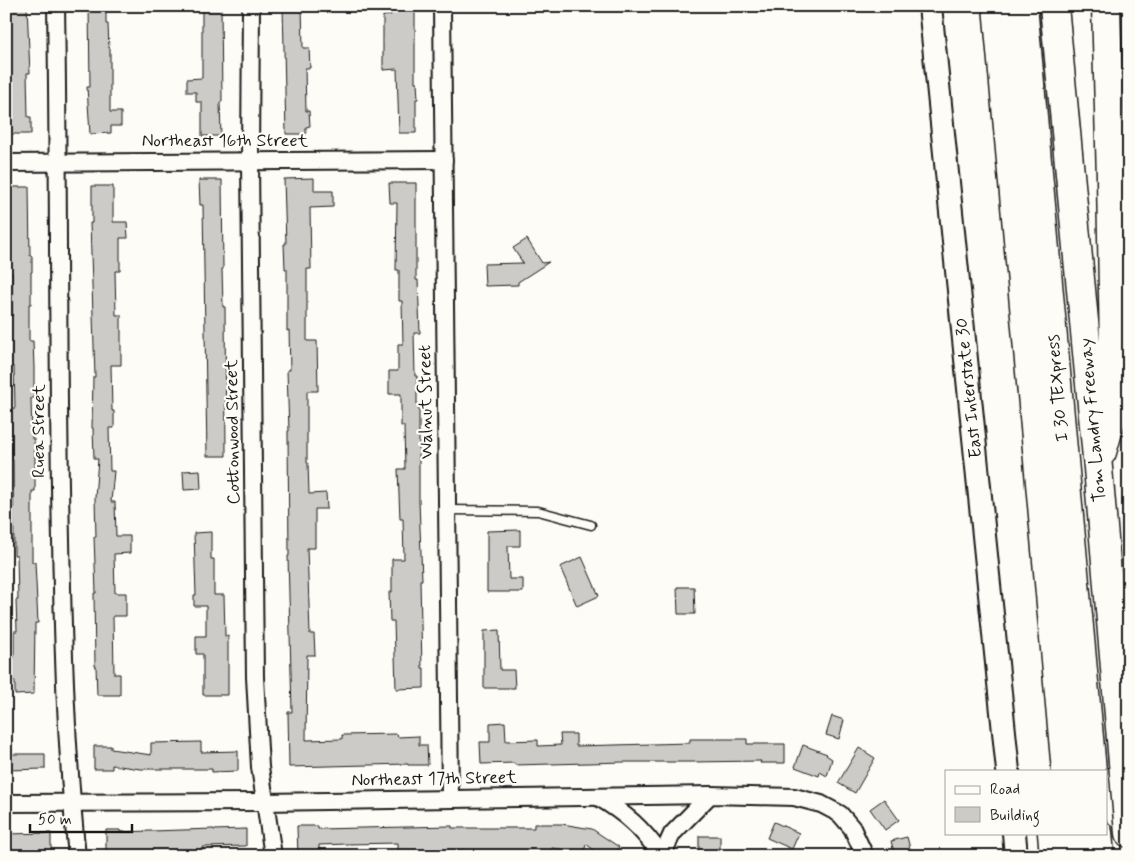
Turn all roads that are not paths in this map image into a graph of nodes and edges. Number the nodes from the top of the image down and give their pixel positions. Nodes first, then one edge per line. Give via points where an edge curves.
1 (56, 6) edge
2 (251, 6) edge
3 (442, 6) edge
4 (930, 6) edge
5 (996, 6) edge
6 (1023, 6) edge
7 (1054, 6) edge
8 (1106, 6) edge
9 (444, 160) junction
10 (250, 161) junction
11 (6, 163) edge
12 (58, 163) junction
13 (1098, 468) junction
14 (447, 510) junction
15 (592, 525) dead end
16 (1052, 620) junction
17 (1008, 770) edge
18 (1047, 770) edge
19 (1066, 770) edge
20 (1092, 770) edge
21 (710, 794) junction
22 (598, 796) junction
23 (450, 798) junction
24 (71, 802) junction
25 (264, 802) junction
26 (6, 803) edge
27 (1129, 833) edge
28 (1014, 834) edge
29 (1052, 834) edge
30 (1072, 834) edge
31 (1098, 834) edge
32 (662, 855) edge
33 (77, 856) edge
34 (273, 856) edge
35 (865, 856) edge
36 (1016, 856) edge
37 (1054, 856) edge
38 (1074, 856) edge
39 (1100, 856) edge

1 - 12 street, Ruea Street
2 - 10 street, Cottonwood Street
3 - 9 street, Walnut Street
4 - 17 main road, East Interstate 30
5 - 16 highway
6 - 20 highway, I 30 TEXpress
7 - 13 highway, Tom Landry Freeway
8 - 13 highway via 1112,178 1114,407
9 - 10 street, Northeast 16th Street
9 - 14 street, Walnut Street
10 - 12 street, Northeast 16th Street
10 - 25 street, Cottonwood Street via 255,677
11 - 12 street, Northeast 16th Street
12 - 24 street, Ruea Street via 59,472 64,680
13 - 27 highway, Tom Landry Freeway
14 - 15 lane via 538,511
14 - 23 street, Walnut Street
16 - 18 highway via 1040,690
16 - 19 highway
21 - 22 street, Northeast 17th Street
21 - 32 street via 672,834
21 - 35 street, Northeast 17th Street via 794,797 821,804 840,814 852,828
22 - 23 street, Northeast 17th Street
22 - 32 street via 622,811
23 - 25 street, Northeast 17th Street
24 - 25 street, Northeast 17th Street
24 - 26 street, Northeast 17th Street
24 - 33 street, Ruea Street
25 - 34 street, Cottonwood Street
28 - 36 main road
29 - 37 highway
30 - 38 highway
31 - 39 highway

